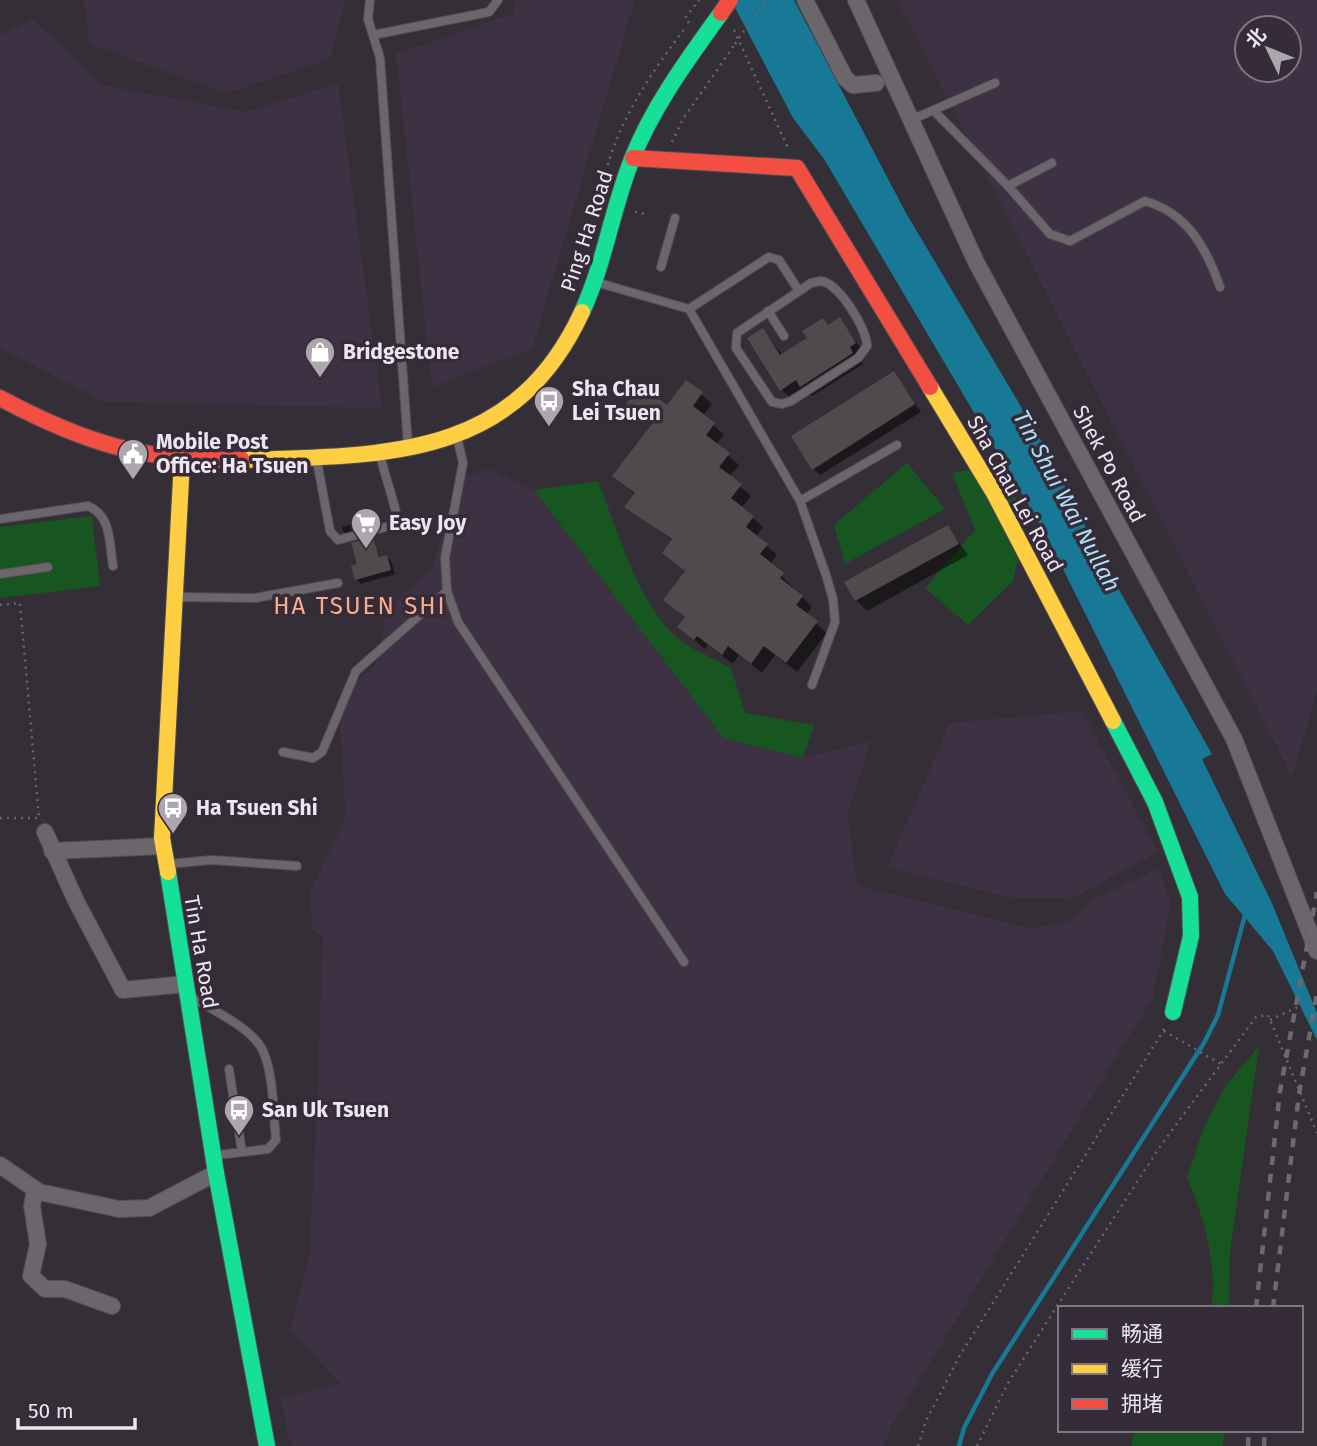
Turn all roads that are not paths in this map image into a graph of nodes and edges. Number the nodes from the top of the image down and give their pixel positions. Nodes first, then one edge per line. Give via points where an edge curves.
1 (370, 0) edge
2 (498, 0) edge
3 (805, 0) edge
4 (856, 0) edge
5 (726, 6) edge
6 (373, 35) junction
7 (876, 83) dead end
8 (995, 83) dead end
9 (934, 111) junction
10 (911, 120) junction
11 (633, 158) junction
12 (1052, 163) dead end
13 (1007, 186) junction
14 (675, 218) dead end
15 (661, 267) dead end
16 (596, 282) junction
17 (1220, 287) dead end
18 (799, 291) junction
19 (689, 309) junction
20 (768, 311) junction
21 (783, 336) dead end
22 (0, 398) edge
23 (457, 437) junction
24 (897, 445) dead end
25 (408, 449) junction
26 (380, 453) junction
27 (316, 458) junction
28 (182, 460) junction
29 (800, 501) junction
30 (0, 519) edge
31 (113, 566) dead end
32 (48, 567) dead end
33 (0, 574) edge
34 (338, 583) dead end
35 (447, 592) junction
36 (173, 597) junction
37 (812, 685) dead end
38 (283, 752) dead end
39 (42, 825) road end
40 (163, 846) junction
41 (52, 851) junction
42 (165, 865) junction
43 (297, 866) dead end
44 (1317, 951) edge
45 (684, 962) dead end
46 (186, 989) junction
47 (1172, 1012) road end
48 (229, 1069) dead end
49 (242, 1152) junction
50 (214, 1156) junction
51 (216, 1173) junction
52 (4, 1174) edge
53 (35, 1189) junction
54 (111, 1306) dead end
55 (267, 1446) edge

1 - 6 lane via 368,19
2 - 6 lane via 489,12
3 - 7 street via 845,78 853,85
4 - 10 street, Shek Po Road
5 - 11 street, Ping Ha Road via 660,102
6 - 25 lane via 380,58
8 - 9 lane
9 - 10 lane
9 - 13 lane
10 - 44 street, Shek Po Road via 976,261 1234,739
11 - 16 street, Ping Ha Road
11 - 47 street, Sha Chau Lei Road via 797,168 994,493 1155,802 1190,897 1187,963
12 - 13 lane
13 - 17 lane via 1050,234 1070,241 1144,201 1160,205 1200,241
14 - 15 lane
16 - 19 lane
16 - 23 street, Ping Ha Road via 571,336 514,406
18 - 19 lane via 779,260 769,257
18 - 20 lane
18 - 20 lane via 816,281 834,286 864,331 867,346 858,358 787,403 768,399 736,348 740,329
19 - 29 lane
20 - 21 lane
22 - 28 street, Ping Ha Road via 102,444
23 - 25 street, Ping Ha Road
23 - 35 lane via 463,463 445,558
24 - 29 lane
25 - 26 street, Ping Ha Road
26 - 27 street, Ping Ha Road
26 - 27 lane via 397,524 338,540 330,531
27 - 28 street, Ping Ha Road
28 - 36 street, Tin Ha Road
29 - 37 lane via 833,600 835,622
30 - 31 lane via 88,506 99,511 107,523
32 - 33 lane
34 - 36 lane via 255,597
35 - 38 lane via 356,671 322,752 313,758
35 - 45 lane via 458,622
36 - 40 street, Tin Ha Road
39 - 41 street
40 - 41 street
40 - 42 street, Tin Ha Road
41 - 46 street via 124,990
42 - 43 lane via 212,860
42 - 46 street, Tin Ha Road
46 - 49 lane via 249,1035 263,1051 276,1140 268,1149
46 - 50 street, Tin Ha Road
48 - 49 lane
49 - 50 lane
50 - 51 street, Tin Ha Road
51 - 53 street via 149,1208 119,1209
51 - 55 street, Tin Ha Road
52 - 53 street
53 - 54 street via 32,1206 38,1244 31,1276 45,1289 65,1289

